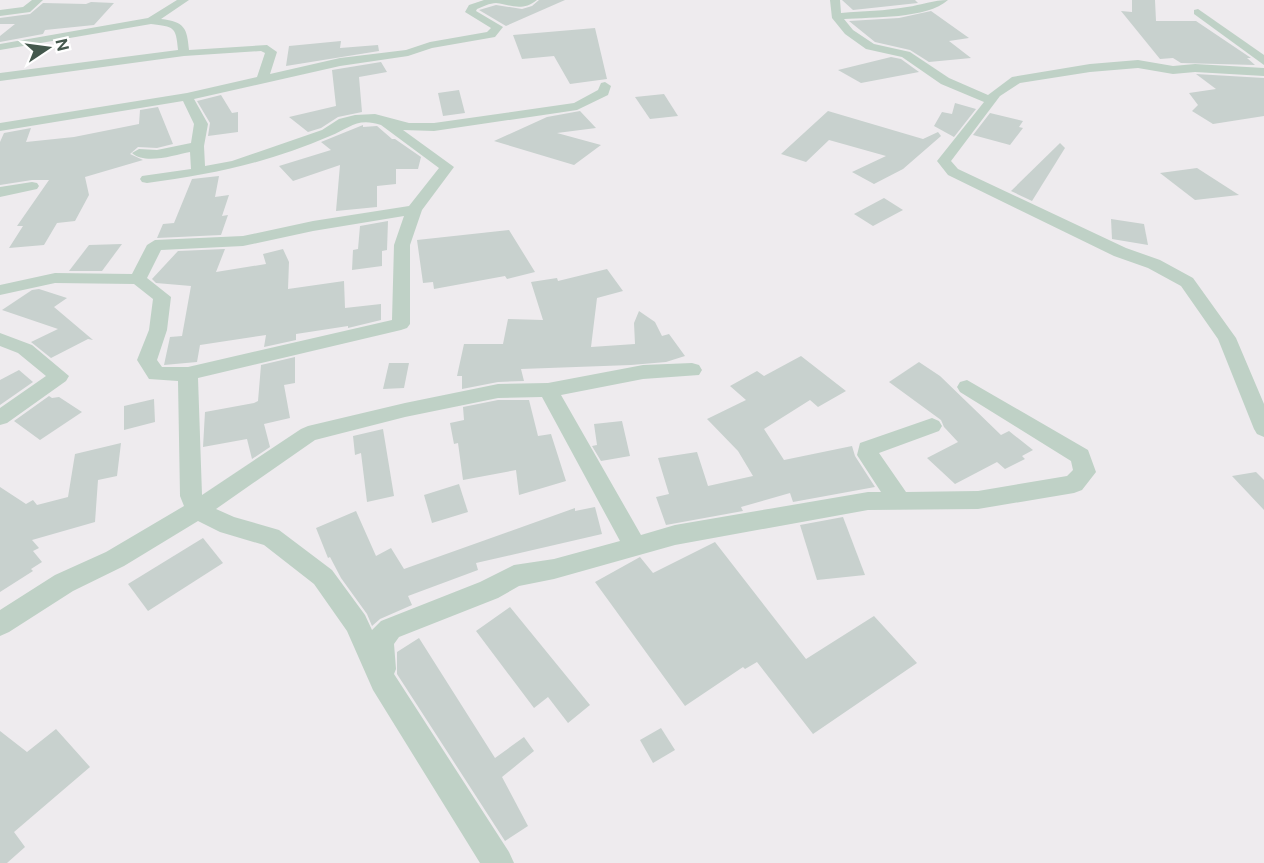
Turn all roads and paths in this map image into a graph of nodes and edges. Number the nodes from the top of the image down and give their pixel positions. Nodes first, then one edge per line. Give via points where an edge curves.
1 (38, 0) edge
2 (184, 0) edge
3 (495, 0) edge
4 (532, 0) edge
5 (836, 0) edge
6 (943, 0) edge
7 (1198, 12) dead end
8 (0, 13) edge
9 (836, 16) junction
10 (151, 21) junction
11 (0, 47) edge
12 (184, 53) junction
13 (1264, 61) edge
14 (1264, 72) edge
15 (0, 77) edge
16 (262, 81) junction
17 (605, 86) dead end
18 (187, 97) junction
19 (992, 101) junction
20 (384, 122) junction
21 (0, 128) edge
22 (197, 146) junction
23 (140, 153) dead end
24 (198, 172) junction
25 (147, 179) dead end
26 (32, 186) dead end
27 (0, 192) edge
28 (414, 210) junction
29 (138, 279) junction
30 (0, 290) edge
31 (0, 339) edge
32 (692, 370) dead end
33 (188, 374) junction
34 (967, 387) dead end
35 (548, 390) junction
36 (0, 418) edge
37 (932, 426) dead end
38 (1264, 429) edge
39 (899, 500) junction
40 (196, 510) junction
41 (635, 546) junction
42 (0, 624) edge
43 (384, 681) junction
44 (498, 863) edge

1 - 8 street via 26,10
2 - 10 street
3 - 4 street via 516,5
3 - 16 street via 473,7 470,12 498,27 491,34
5 - 9 street
6 - 9 street via 908,10
7 - 13 street
9 - 19 street via 849,32 870,47 906,54 945,81
10 - 11 street
10 - 12 street via 174,24 182,32
12 - 15 street
12 - 16 street via 263,47 271,52
14 - 19 street via 1173,70 1138,64 1090,68 1016,80 995,94
16 - 18 street
17 - 20 street via 604,92 577,106 434,127
18 - 21 street
18 - 22 street via 201,124
19 - 38 street via 944,161 953,172 1187,282 1227,338
20 - 24 street via 375,118 355,119 327,134 235,165
20 - 28 street via 426,156 447,167
22 - 23 street via 157,154
22 - 24 street
24 - 25 street
26 - 27 street
28 - 29 street via 243,241 155,245
28 - 33 street via 402,245 401,324
29 - 30 street via 55,278
29 - 33 street via 162,297 158,330 147,360 156,374
31 - 36 street via 25,349 59,376
32 - 35 street via 643,372
33 - 40 street via 191,496
34 - 39 street via 1080,456 1085,472 1074,484 978,500
35 - 40 street via 498,392 308,434
35 - 41 street
37 - 39 street via 868,449 868,455
39 - 41 street via 868,501 675,535
40 - 42 street via 115,559 64,583
40 - 43 street via 228,525 271,537 322,576 356,623
41 - 43 street via 514,576 489,590 390,629 380,640
43 - 44 street

